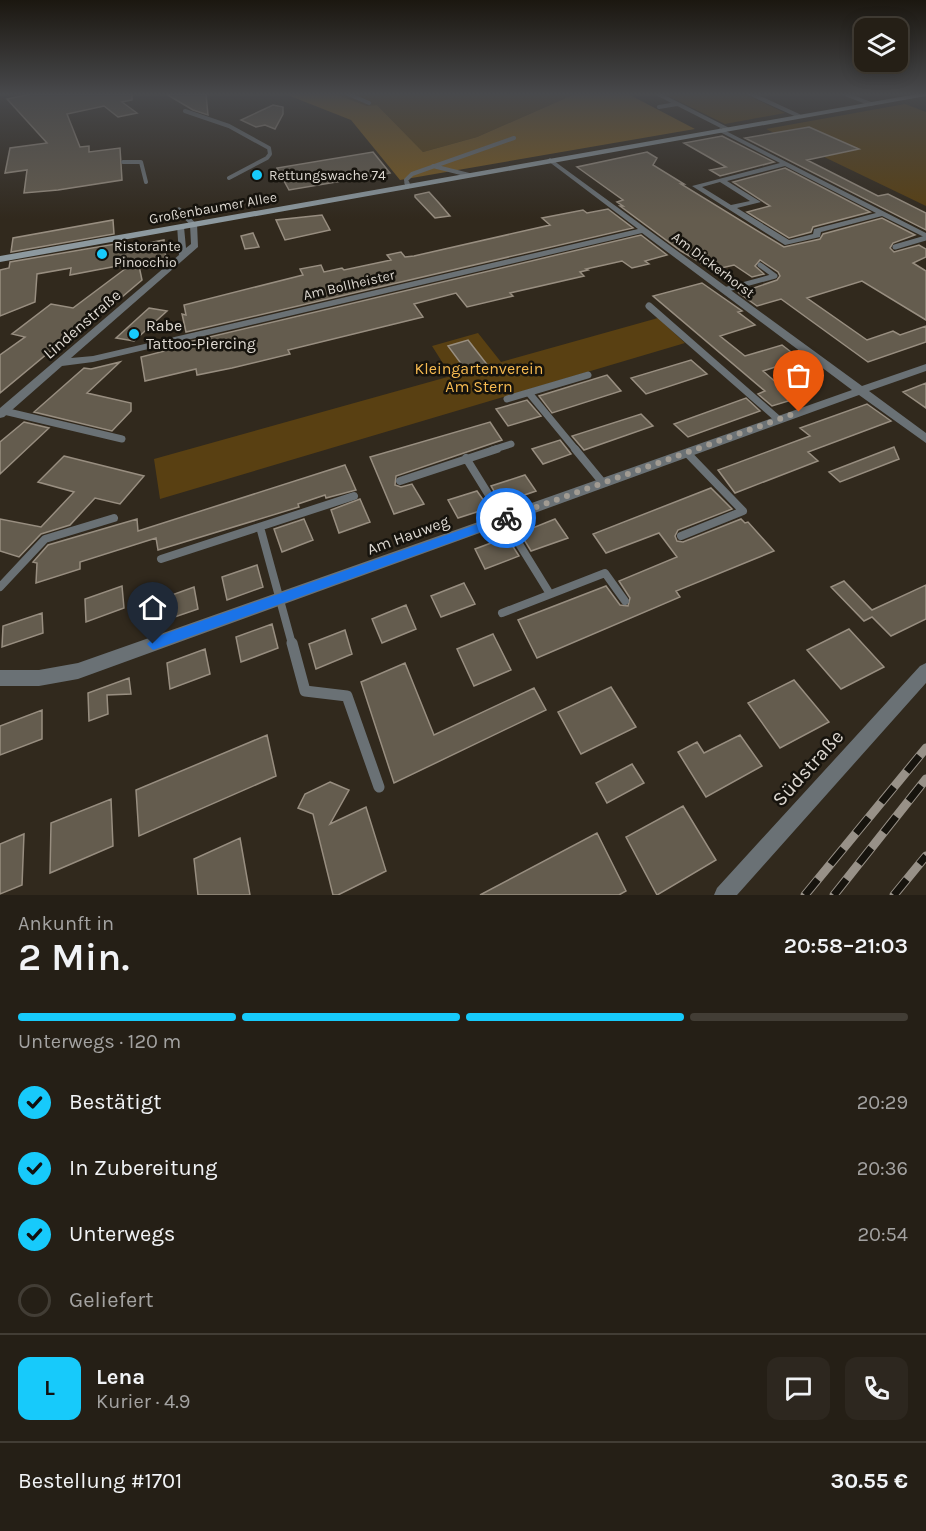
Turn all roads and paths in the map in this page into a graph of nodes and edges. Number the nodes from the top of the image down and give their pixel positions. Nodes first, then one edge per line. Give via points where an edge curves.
1 (247, 136) edge
2 (685, 136) edge
3 (735, 136) edge
4 (514, 138) dead end
5 (550, 160) junction
6 (123, 162) dead end
7 (786, 164) junction
8 (432, 166) junction
9 (470, 175) junction
10 (229, 178) dead end
11 (721, 180) junction
12 (147, 182) dead end
13 (408, 186) junction
14 (731, 207) junction
15 (882, 214) junction
16 (194, 225) junction
17 (180, 227) junction
18 (643, 230) junction
19 (926, 237) edge
20 (895, 247) dead end
21 (183, 256) junction
22 (0, 259) edge
23 (760, 265) dead end
24 (735, 277) dead end
25 (745, 284) junction
26 (724, 290) junction
27 (649, 306) dead end
28 (60, 363) junction
29 (926, 367) edge
30 (588, 375) dead end
31 (862, 391) junction
32 (529, 393) junction
33 (507, 399) dead end
34 (2, 413) edge
35 (778, 419) junction
36 (122, 439) dead end
37 (926, 439) edge
38 (512, 444) dead end
39 (687, 453) junction
40 (466, 458) junction
41 (400, 481) dead end
42 (603, 483) junction
43 (354, 496) dead end
44 (114, 518) dead end
45 (504, 518) junction
46 (260, 527) junction
47 (681, 536) dead end
48 (161, 560) dead end
49 (0, 587) edge
50 (550, 594) junction
51 (279, 599) junction
52 (625, 601) dead end
53 (502, 613) dead end
54 (926, 671) edge
55 (0, 678) edge
56 (379, 787) dead end
57 (724, 895) edge

1 - 10 lane via 269,148 270,154
2 - 5 main road, Großenbaumer Allee
3 - 7 street
4 - 8 lane
5 - 9 main road, Großenbaumer Allee
5 - 18 street, Am Dickerhorst
6 - 12 lane via 141,162
7 - 11 street
7 - 15 street
8 - 9 lane
8 - 13 lane via 412,174 406,180
9 - 13 main road, Großenbaumer Allee
11 - 14 street via 696,186
11 - 14 street via 757,202
13 - 16 main road, Großenbaumer Allee
14 - 15 street via 788,243
15 - 19 street
16 - 17 main road, Großenbaumer Allee
16 - 17 lane via 179,210
16 - 21 street, Lindenstraße via 195,245
17 - 21 street
17 - 22 main road, Großenbaumer Allee
18 - 26 street, Am Dickerhorst
18 - 28 street, Am Bollheister via 93,359
19 - 20 lane
21 - 28 street, Lindenstraße
23 - 25 lane via 775,276
24 - 25 lane
25 - 26 lane
26 - 31 street, Am Dickerhorst
27 - 35 lane
28 - 34 street, Lindenstraße
29 - 31 street, Am Hauweg
30 - 32 lane
31 - 35 street, Am Hauweg
31 - 37 street
32 - 33 lane
32 - 42 lane
34 - 36 lane
35 - 39 street, Am Hauweg
38 - 40 lane
39 - 42 street, Am Hauweg
39 - 47 lane via 742,511
40 - 41 lane
40 - 45 lane
42 - 45 street, Am Hauweg
43 - 46 lane
44 - 49 lane via 45,539
45 - 50 lane
45 - 51 street, Am Hauweg
46 - 48 lane
46 - 51 lane
50 - 52 lane via 605,573
50 - 53 lane
51 - 55 street, Am Hauweg via 78,671 49,678
51 - 56 lane via 304,691 347,696
54 - 57 street, Südstraße

